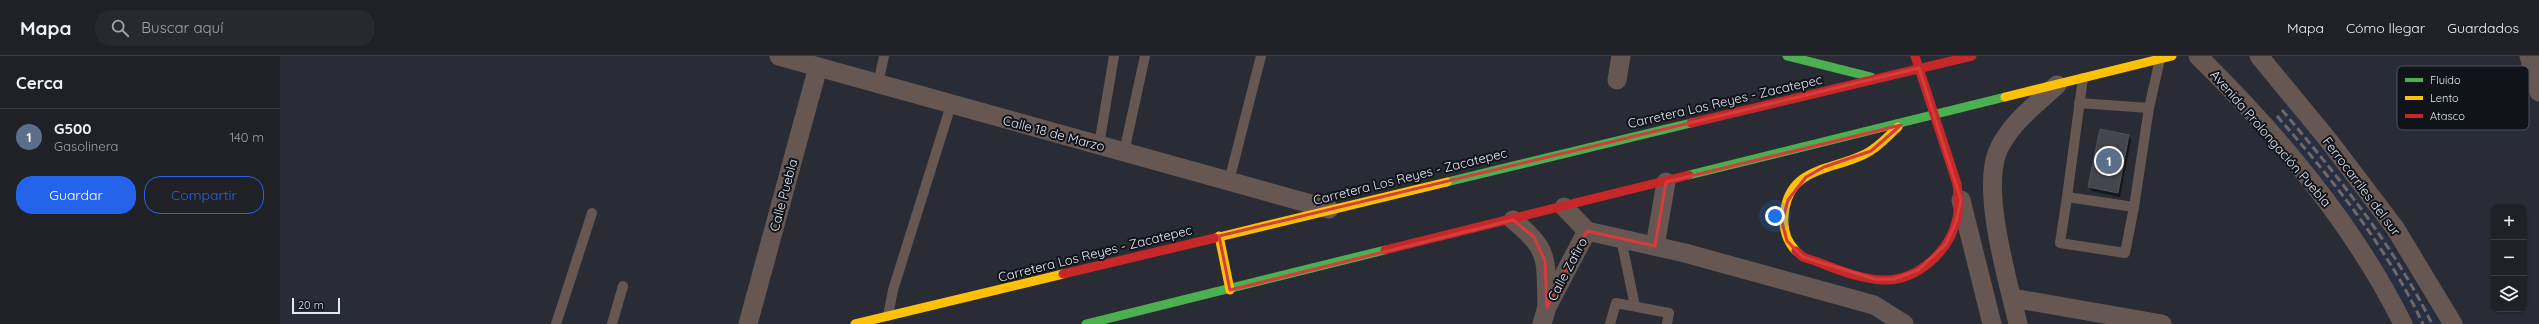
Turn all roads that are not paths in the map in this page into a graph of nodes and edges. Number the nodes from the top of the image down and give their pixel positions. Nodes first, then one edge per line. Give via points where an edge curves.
1 (779, 56) edge
2 (884, 56) edge
3 (1114, 56) edge
4 (1145, 56) edge
5 (1261, 56) edge
6 (1622, 56) edge
7 (1787, 56) edge
8 (1915, 56) edge
9 (1972, 56) edge
10 (2172, 56) edge
11 (2198, 56) edge
12 (2258, 56) edge
13 (2529, 56) edge
14 (2160, 59) junction
15 (818, 67) junction
16 (1876, 78) junction
17 (2083, 78) junction
18 (1617, 80) dead end
19 (878, 84) junction
20 (2056, 85) junction
21 (2539, 92) edge
22 (2079, 103) junction
23 (951, 105) junction
24 (2149, 108) junction
25 (1901, 125) junction
26 (1099, 145) junction
27 (1124, 152) junction
28 (1229, 182) junction
29 (1666, 182) junction
30 (1959, 192) junction
31 (2067, 197) junction
32 (1564, 207) junction
33 (2134, 207) junction
34 (1329, 209) junction
35 (592, 213) dead end
36 (1513, 220) junction
37 (1587, 231) junction
38 (1218, 236) junction
39 (1621, 239) junction
40 (1655, 246) junction
41 (623, 286) dead end
42 (1230, 290) junction
43 (2012, 298) junction
44 (1635, 306) junction
45 (1545, 315) edge
46 (888, 316) junction
47 (2126, 321) edge
48 (556, 324) edge
49 (612, 324) edge
50 (748, 324) edge
51 (855, 324) edge
52 (1086, 324) edge
53 (1610, 324) edge
54 (1667, 324) edge
55 (1904, 324) edge
56 (1992, 324) edge
57 (2018, 324) edge
58 (2162, 324) edge
59 (2403, 324) edge
60 (2453, 324) edge

1 - 15 street, Calle 18 de Marzo
2 - 19 lane
3 - 26 lane
4 - 27 lane
5 - 28 lane
6 - 18 street
7 - 16 main road
8 - 30 main road, bridge
9 - 16 main road, Carretera Los Reyes - Zacatepec
10 - 14 main road
11 - 59 street, Avenida Prolongación Puebla via 2326,197 2385,289
12 - 60 street, Ferrocarriles del sur via 2329,141 2395,228
13 - 21 street
14 - 17 main road
14 - 24 lane
15 - 19 street, Calle 18 de Marzo
15 - 50 street, Calle Puebla
16 - 34 main road, Carretera Los Reyes - Zacatepec
17 - 20 main road
17 - 22 lane
19 - 23 street, Calle 18 de Marzo
20 - 25 main road
20 - 43 street via 2018,121 2006,137 1997,154 1992,176 1992,203
22 - 24 lane
22 - 31 lane
23 - 26 street, Calle 18 de Marzo
23 - 46 lane via 893,290
24 - 33 lane
25 - 29 main road
25 - 30 main road via 1871,151 1815,171 1799,185 1788,200 1783,215 1784,235 1790,246 1803,257 1875,279 1907,276 1929,264 1946,244 1956,222
26 - 27 street, Calle 18 de Marzo
27 - 28 street, Calle 18 de Marzo
28 - 34 street, Calle 18 de Marzo
29 - 32 main road
29 - 40 street
30 - 56 street
31 - 33 lane
31 - 33 lane via 2060,243 2126,253
32 - 36 main road
32 - 37 street
34 - 38 main road, Carretera Los Reyes - Zacatepec
35 - 48 lane
36 - 42 main road
36 - 45 street, Calle Zafiro via 1534,237 1543,251
37 - 39 street
37 - 45 street, Calle Zafiro
38 - 42 main road
38 - 46 main road, Carretera Los Reyes - Zacatepec
39 - 40 street
39 - 44 lane
40 - 55 street via 1874,305
41 - 49 lane
42 - 52 main road
43 - 47 street
43 - 57 street
44 - 53 lane via 1616,302
44 - 54 lane via 1669,313
46 - 51 main road, Carretera Los Reyes - Zacatepec
47 - 58 street

